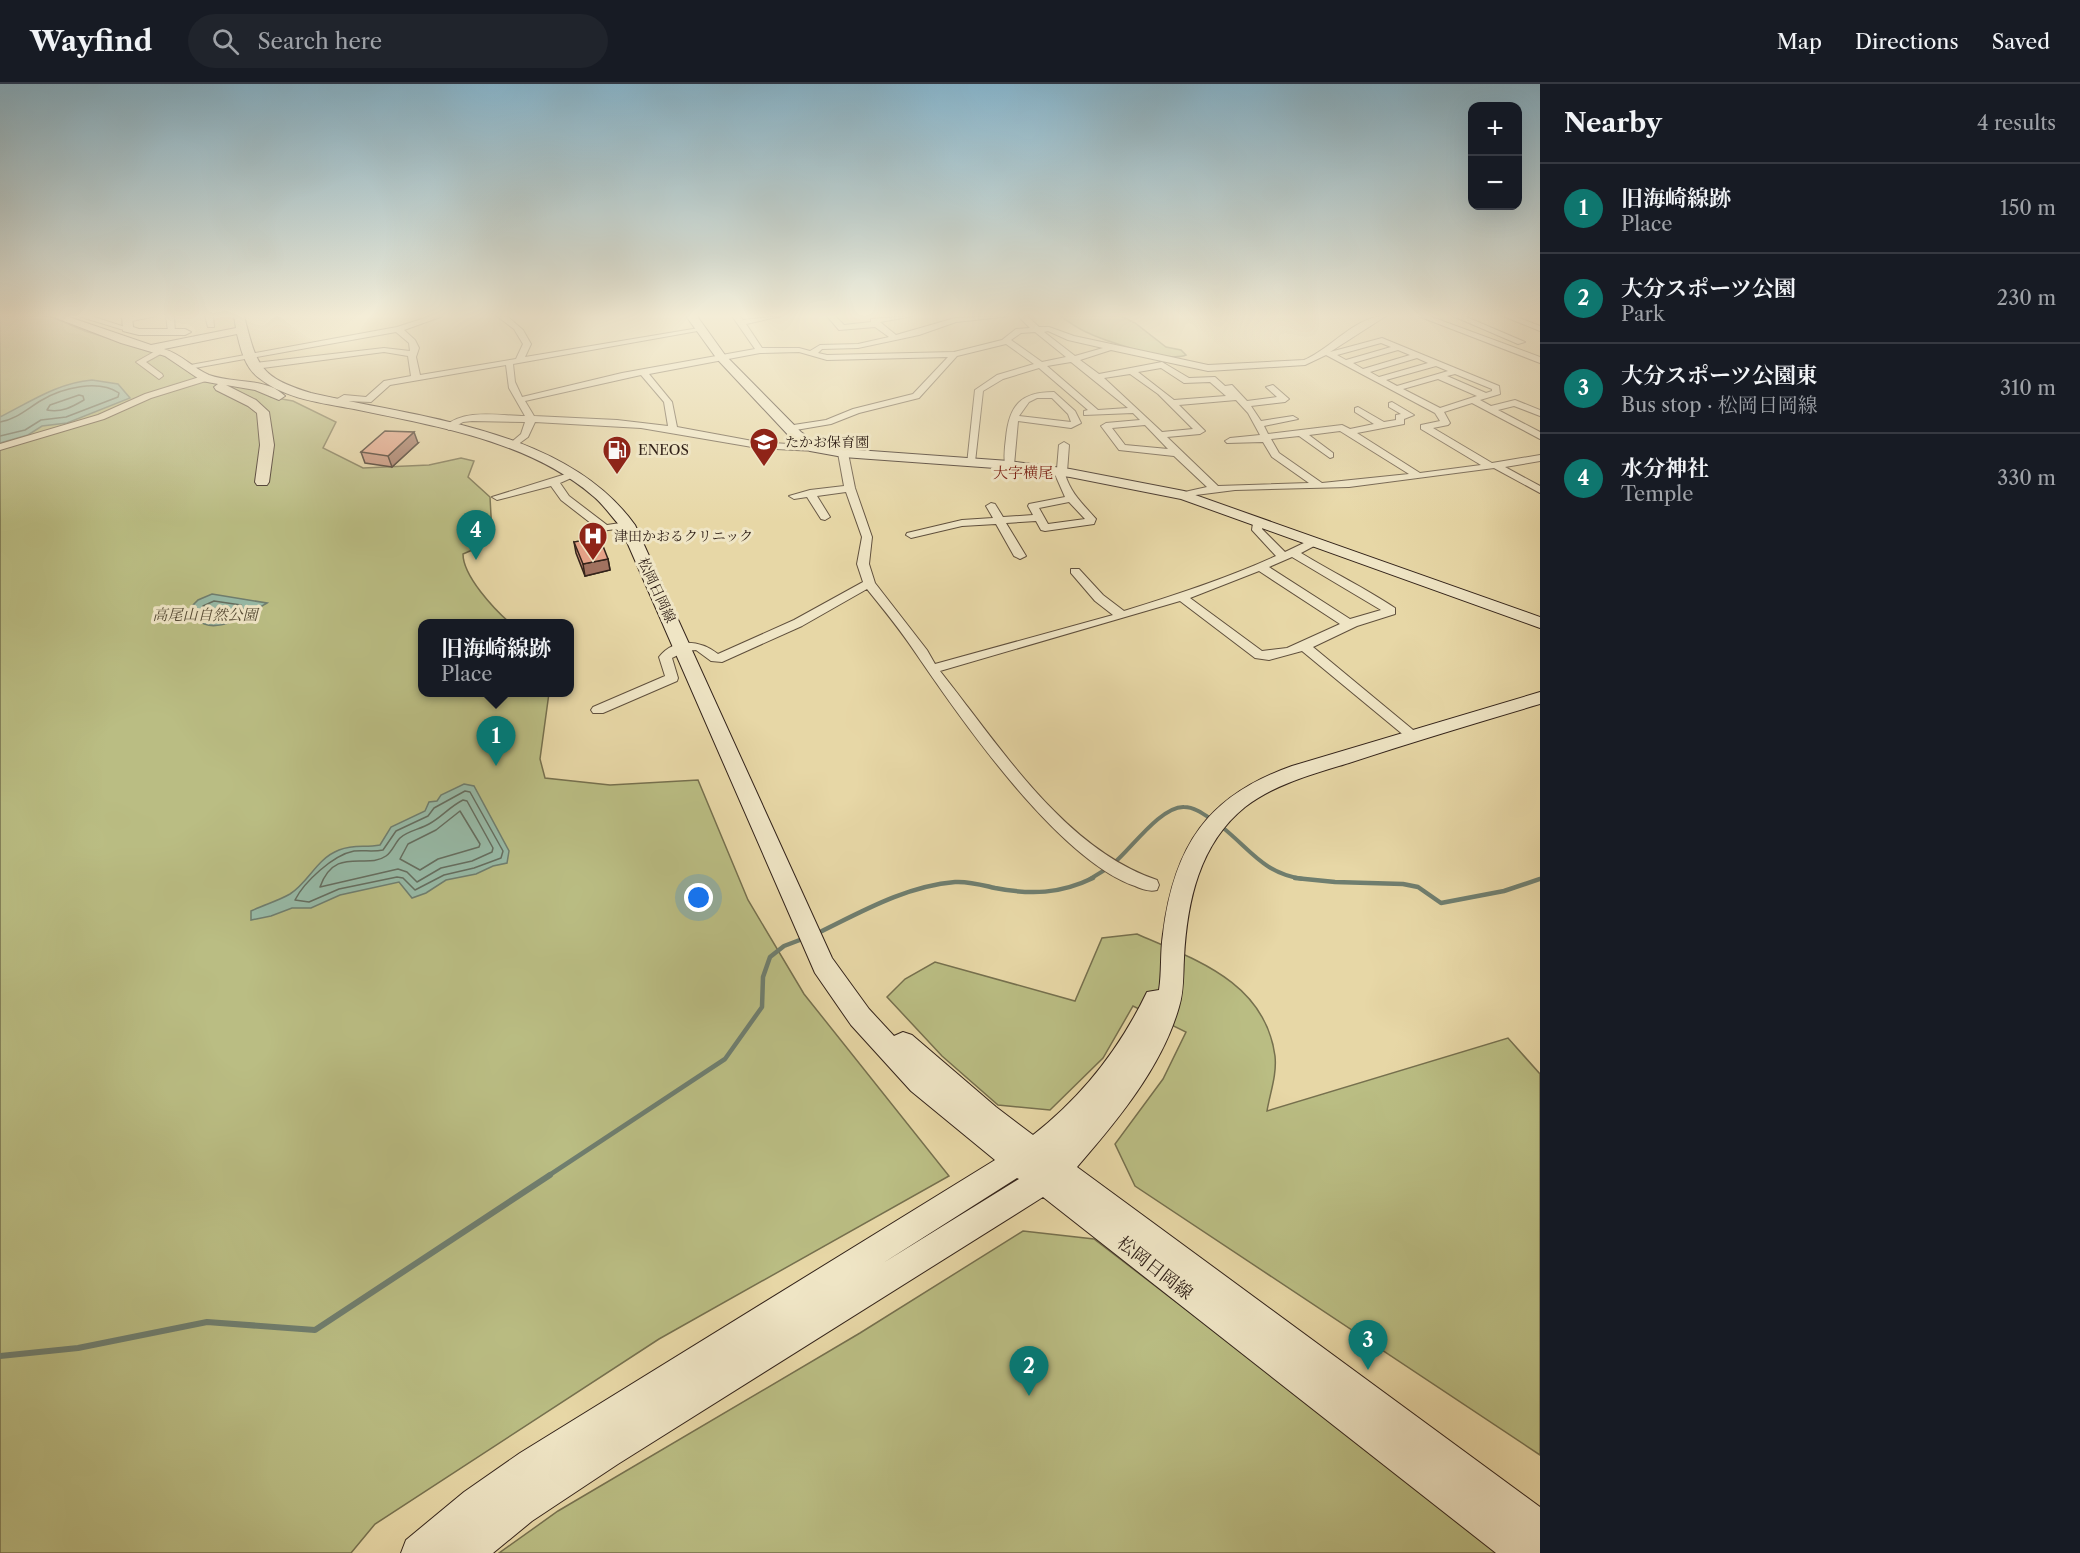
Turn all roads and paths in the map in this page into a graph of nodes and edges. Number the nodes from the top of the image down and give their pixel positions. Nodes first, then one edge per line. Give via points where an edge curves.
1 (189, 385) edge
2 (218, 385) edge
3 (243, 385) edge
4 (281, 385) edge
5 (385, 385) edge
6 (512, 385) edge
7 (583, 385) edge
8 (654, 385) edge
9 (748, 385) edge
10 (927, 385) edge
11 (986, 385) edge
12 (1063, 385) edge
13 (1106, 385) edge
14 (1149, 385) edge
15 (1218, 385) edge
16 (1228, 385) edge
17 (1387, 385) edge
18 (1410, 385) edge
19 (1459, 385) edge
20 (1488, 385) edge
21 (1270, 387) dead end
22 (1395, 389) junction
23 (294, 391) junction
24 (1486, 396) junction
25 (519, 400) junction
26 (1473, 400) junction
27 (336, 402) junction
28 (1173, 403) junction
29 (1246, 404) junction
30 (1392, 405) dead end
31 (1489, 408) junction
32 (1135, 410) junction
33 (1358, 410) dead end
34 (1439, 411) junction
35 (1095, 412) junction
36 (1072, 413) junction
37 (1540, 413) edge
38 (1013, 418) junction
39 (531, 419) junction
40 (1293, 419) dead end
41 (1330, 419) dead end
42 (1147, 422) junction
43 (1257, 424) junction
44 (1540, 424) edge
45 (1383, 426) junction
46 (449, 427) junction
47 (790, 428) junction
48 (1526, 428) junction
49 (673, 429) junction
50 (1346, 430) junction
51 (1301, 433) junction
52 (1158, 435) junction
53 (1540, 436) edge
54 (1264, 438) junction
55 (1230, 441) dead end
56 (513, 445) junction
57 (1064, 445) dead end
58 (0, 447) edge
59 (815, 448) junction
60 (843, 453) junction
61 (1175, 453) junction
62 (1330, 455) dead end
63 (1540, 458) edge
64 (970, 462) junction
65 (1009, 465) junction
66 (1493, 466) junction
67 (1060, 472) junction
68 (573, 476) junction
69 (1418, 476) junction
70 (262, 482) dead end
71 (554, 482) junction
72 (1320, 486) junction
73 (850, 488) junction
74 (1217, 490) junction
75 (1540, 490) edge
76 (810, 493) junction
77 (1184, 495) junction
78 (794, 496) dead end
79 (497, 497) dead end
80 (1070, 499) junction
81 (991, 506) dead end
82 (825, 517) dead end
83 (1039, 518) junction
84 (999, 521) junction
85 (1258, 523) junction
86 (627, 525) junction
87 (911, 535) dead end
88 (1312, 543) junction
89 (1288, 554) junction
90 (1020, 556) dead end
91 (1259, 566) junction
92 (1075, 571) dead end
93 (869, 583) junction
94 (1182, 597) junction
95 (1121, 615) junction
96 (1540, 623) edge
97 (1349, 624) junction
98 (1304, 646) junction
99 (683, 648) junction
100 (932, 669) junction
101 (1540, 698) edge
102 (598, 710) dead end
103 (1411, 734) junction
104 (1151, 885) dead end
105 (1037, 1166) junction
106 (1540, 1529) edge
107 (419, 1553) edge
108 (465, 1553) edge
109 (1525, 1553) edge

1 - 58 street via 148,396 101,417
2 - 70 street via 263,412 267,445
3 - 23 street via 279,396
4 - 23 street, 松岡日岡線
5 - 27 street via 369,400 344,398
6 - 25 street
7 - 25 street
8 - 49 street via 668,402
9 - 47 street
10 - 47 street via 916,396 828,422
11 - 64 street via 979,390
12 - 35 street
13 - 32 street
14 - 28 street
15 - 28 street via 1233,398
16 - 29 street
17 - 22 street
18 - 22 street
19 - 24 street
20 - 24 street via 1497,392
21 - 29 street via 1286,399
22 - 34 street
23 - 27 street, 松岡日岡線
24 - 26 street
25 - 39 street
26 - 31 street
26 - 34 street
27 - 46 street, 松岡日岡線
28 - 52 street via 1200,431
29 - 43 street
30 - 45 street via 1409,415 1399,417 1401,422
31 - 37 street via 1515,403
31 - 48 street
32 - 35 street
32 - 42 street
33 - 45 street
34 - 66 street via 1445,423 1424,428
35 - 36 street
36 - 38 street via 1076,423 1071,425
36 - 38 street via 1054,395 1032,396
38 - 65 street
39 - 46 street via 469,418
39 - 49 street
39 - 56 street via 525,435
40 - 43 street
41 - 50 street
42 - 52 street
42 - 61 street via 1106,426 1122,448
43 - 54 street
44 - 48 street
45 - 50 street
46 - 56 street, 松岡日岡線
47 - 59 street
48 - 53 street
49 - 59 street via 771,447
50 - 51 street
50 - 69 street
51 - 54 street
51 - 62 street
52 - 61 street
54 - 55 street
54 - 72 street via 1280,460
56 - 68 street, 松岡日岡線
57 - 67 street
59 - 60 street
60 - 64 street
60 - 73 street
61 - 74 street
63 - 66 street
64 - 65 street
65 - 67 street
66 - 69 street
66 - 75 street
67 - 77 street
67 - 80 street
68 - 71 street
68 - 86 street, 松岡日岡線 via 598,493
69 - 72 street
71 - 79 street
71 - 86 street via 565,498 605,529
72 - 74 street
73 - 76 street
73 - 93 street via 867,537 863,564
74 - 77 street
76 - 78 street
76 - 82 street
77 - 85 street
80 - 83 street via 1033,506
80 - 83 street via 1090,522 1045,528
81 - 84 street
83 - 84 street
84 - 87 street via 962,523
84 - 90 street
85 - 88 street
85 - 89 street via 1257,530
86 - 99 street, 松岡日岡線
88 - 89 street
88 - 96 street
89 - 91 street
89 - 97 street via 1392,611
91 - 94 street
91 - 97 street
92 - 95 street
93 - 99 street via 798,623 718,659 701,647
93 - 100 street
94 - 95 street
94 - 98 street via 1259,654 1268,656
95 - 100 street
97 - 98 street
98 - 103 street
99 - 102 street via 664,657 672,678
99 - 105 street, 松岡日岡線 via 823,965 848,999 897,1047 920,1082
100 - 104 street via 1037,800 1080,844 1122,874
101 - 103 street
103 - 105 street via 1285,776 1262,786 1223,814 1194,854 1180,894 1172,988 1133,1074
105 - 106 street, 松岡日岡線
105 - 107 street via 532,1465 476,1504
105 - 108 street via 520,1509
105 - 109 street, 松岡日岡線

